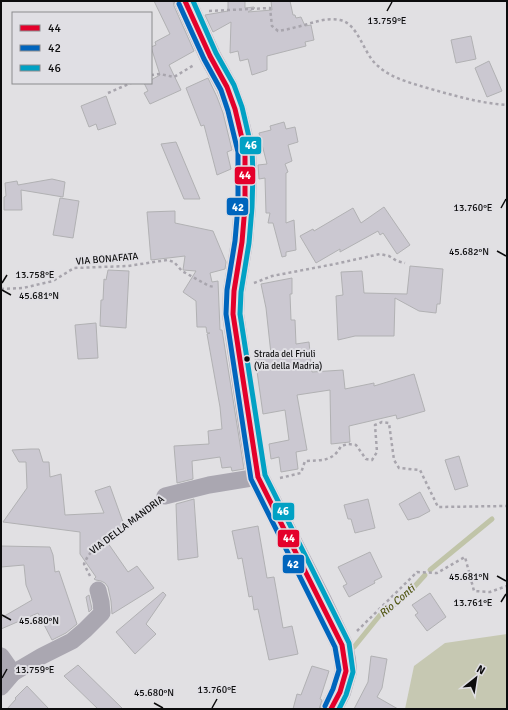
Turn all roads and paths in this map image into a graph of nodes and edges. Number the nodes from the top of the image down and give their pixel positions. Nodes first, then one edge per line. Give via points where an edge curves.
1 (188, 8) edge
2 (210, 56) junction
3 (152, 75) edge
4 (128, 84) edge
5 (108, 92) dead end
6 (507, 105) edge
7 (405, 262) dead end
8 (1, 290) edge
9 (234, 291) junction
10 (261, 481) junction
11 (165, 496) joint
12 (507, 506) edge
13 (507, 586) edge
14 (98, 590) joint
15 (342, 645) junction
16 (1, 656) edge
17 (13, 673) junction
18 (1, 687) edge
19 (331, 709) edge

1 - 2 main road
1 - 6 path via 212,11 270,8 272,26 278,31 325,19 341,20 355,31 376,65 388,73 454,97
2 - 3 path via 174,77
2 - 9 main road via 227,87 235,109 244,151 245,206
4 - 5 path
7 - 9 path via 380,254 272,276
8 - 9 path, VIA BONAFATA via 53,281 74,268 128,266 167,260 209,286
9 - 10 main road via 233,314 250,431
10 - 11 street, VIA DELLA MANDRIA via 209,485
10 - 12 path via 301,473 305,461 330,459 338,453 341,446 348,444 356,445 366,459 372,460 377,452 375,425 382,422 389,423 394,460 399,468 420,470 438,507
10 - 15 main road
11 - 14 path, VIA DELLA MANDRIA via 88,554 84,564
13 - 15 path via 490,592 474,592 465,557 437,573 417,572
14 - 17 street via 102,613 85,630 72,641
15 - 19 main road via 346,671 340,692
16 - 17 street
17 - 18 street

